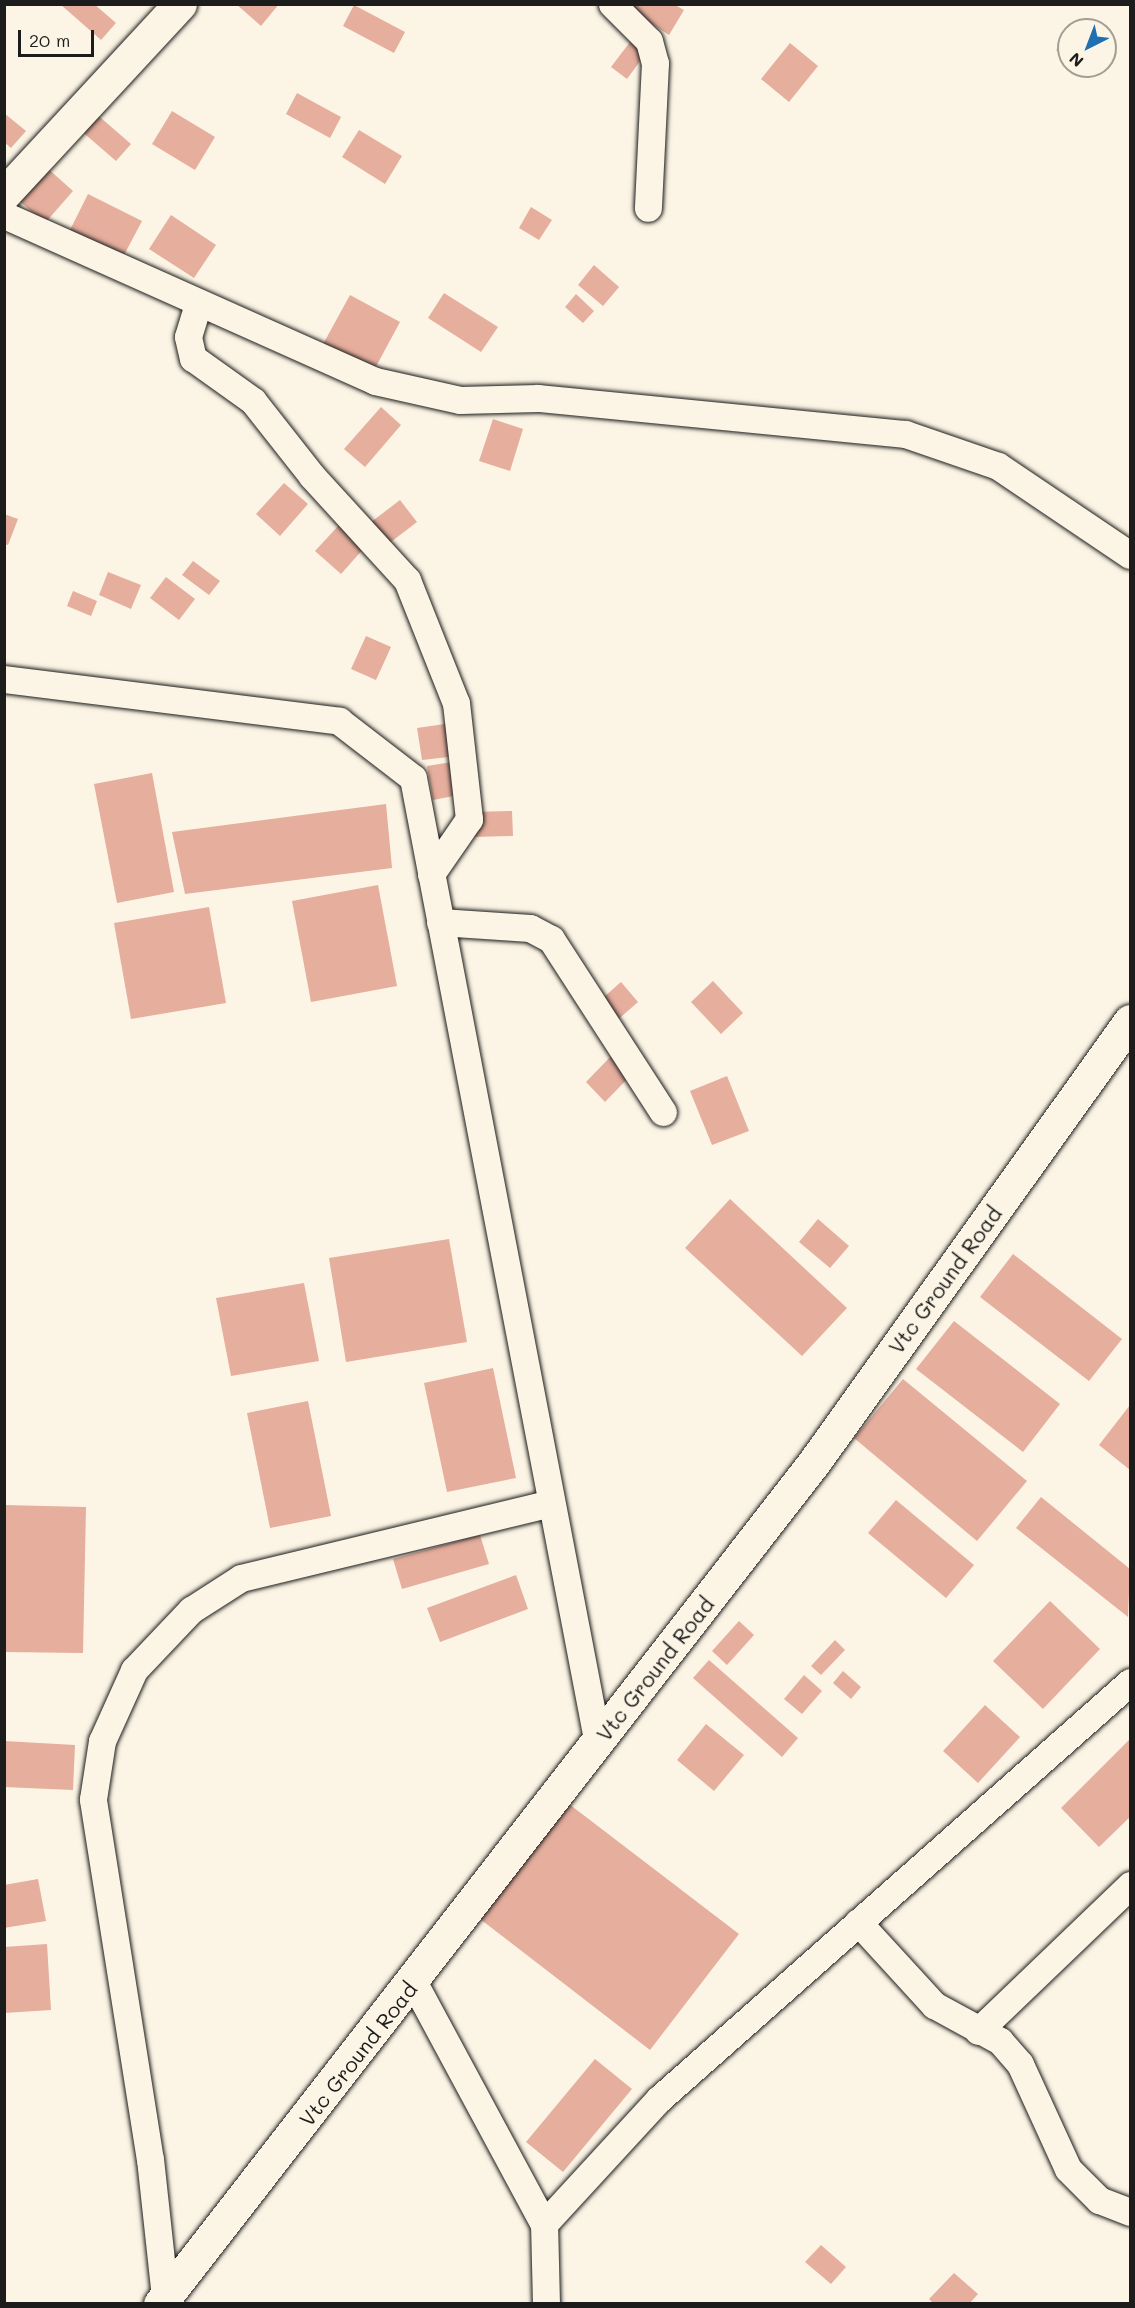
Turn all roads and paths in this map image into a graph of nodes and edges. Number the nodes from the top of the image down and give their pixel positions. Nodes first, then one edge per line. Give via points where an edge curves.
1 (180, 4) edge
2 (612, 4) edge
3 (4, 194) edge
4 (648, 208) dead end
5 (4, 215) edge
6 (198, 304) junction
7 (1131, 555) edge
8 (4, 679) edge
9 (431, 874) junction
10 (440, 922) junction
11 (1131, 1021) edge
12 (663, 1112) dead end
13 (552, 1503) junction
14 (1131, 1682) edge
15 (597, 1744) junction
16 (1131, 1885) edge
17 (858, 1922) junction
18 (414, 1983) junction
19 (978, 2031) junction
20 (1131, 2212) edge
21 (544, 2224) junction
22 (163, 2300) edge
23 (546, 2304) edge

1 - 3 street
2 - 4 street via 649,41 655,63
5 - 6 street
6 - 7 street via 375,381 460,400 538,398 905,434 998,466
6 - 9 street via 188,337 193,358 253,401 312,476 407,580 456,703 468,819
8 - 9 street via 339,721 413,778
9 - 10 street
10 - 12 street via 530,928 551,939
10 - 13 street
11 - 15 street, Vtc Ground Road via 815,1461
13 - 15 street
13 - 22 street via 241,1578 191,1610 134,1670 102,1740 93,1799 150,2160
14 - 17 street
15 - 18 street, Vtc Ground Road
16 - 19 street
17 - 19 street via 911,1984
17 - 21 street via 659,2099
18 - 21 street
18 - 22 street, Vtc Ground Road
19 - 20 street via 1000,2041 1020,2064 1068,2169 1082,2186
21 - 23 street

